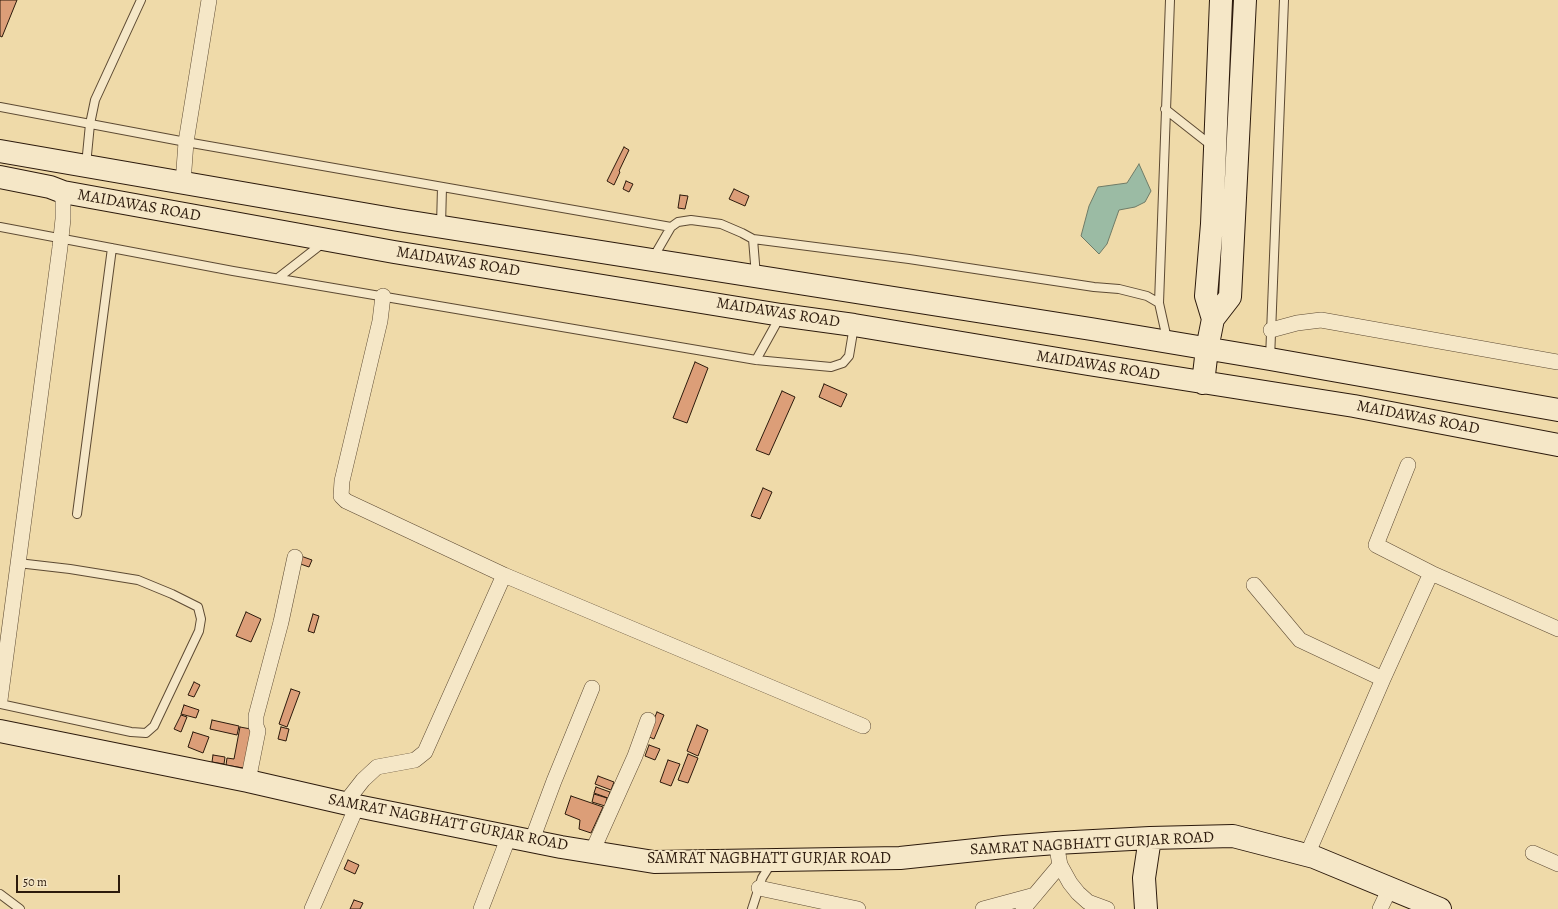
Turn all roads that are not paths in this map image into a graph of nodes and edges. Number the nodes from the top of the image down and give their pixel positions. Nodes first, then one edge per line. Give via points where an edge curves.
1 (141, 0) edge
2 (210, 0) edge
3 (1170, 0) edge
4 (1221, 0) edge
5 (1246, 0) edge
6 (1284, 0) edge
7 (0, 107) edge
8 (1165, 110) junction
9 (90, 124) junction
10 (186, 142) junction
11 (1216, 149) junction
12 (0, 151) edge
13 (86, 166) junction
14 (0, 177) edge
15 (183, 182) junction
16 (442, 187) junction
17 (63, 192) junction
18 (0, 227) edge
19 (441, 227) junction
20 (671, 227) junction
21 (61, 239) junction
22 (753, 239) junction
23 (328, 240) junction
24 (112, 248) junction
25 (652, 260) junction
26 (756, 276) junction
27 (278, 278) junction
28 (383, 296) junction
29 (1159, 303) junction
30 (781, 315) junction
31 (1212, 319) junction
32 (854, 325) junction
33 (1271, 330) junction
34 (1167, 342) junction
35 (1207, 349) junction
36 (1270, 359) junction
37 (756, 360) junction
38 (1558, 362) edge
39 (1203, 383) junction
40 (1558, 410) edge
41 (1558, 445) edge
42 (1408, 465) dead end
43 (77, 514) dead end
44 (295, 557) dead end
45 (18, 563) junction
46 (1431, 573) junction
47 (504, 575) junction
48 (1254, 586) dead end
49 (1558, 629) edge
50 (1383, 679) junction
51 (592, 688) dead end
52 (0, 702) edge
53 (648, 720) dead end
54 (863, 726) dead end
55 (0, 731) edge
56 (248, 781) junction
57 (351, 805) junction
58 (509, 836) junction
59 (1150, 838) junction
60 (532, 840) junction
61 (1056, 843) junction
62 (592, 852) junction
63 (1533, 853) dead end
64 (1307, 855) junction
65 (773, 860) junction
66 (1558, 864) edge
67 (1060, 865) junction
68 (759, 888) junction
69 (1390, 888) junction
70 (0, 894) edge
71 (1035, 895) junction
72 (20, 909) edge
73 (312, 909) edge
74 (481, 909) edge
75 (752, 909) edge
76 (858, 909) edge
77 (983, 909) edge
78 (1023, 909) edge
79 (1107, 909) edge
80 (1146, 909) edge
81 (1380, 909) edge
82 (1440, 909) edge

1 - 9 lane via 96,100
2 - 10 street
3 - 8 lane
4 - 11 street
5 - 31 street via 1230,297
6 - 33 lane
7 - 9 lane
8 - 11 lane
8 - 29 lane
9 - 10 lane
9 - 13 lane
10 - 15 street
10 - 16 lane
11 - 31 street via 1206,296
12 - 13 street, MAIDAWAS ROAD
13 - 15 street, MAIDAWAS ROAD
14 - 17 street, MAIDAWAS ROAD via 50,186
15 - 19 street, MAIDAWAS ROAD
16 - 19 lane
16 - 20 lane
17 - 21 street
17 - 23 street, MAIDAWAS ROAD
18 - 21 lane
19 - 25 street, MAIDAWAS ROAD
20 - 22 lane via 678,222 691,220 721,224
20 - 25 lane
21 - 24 lane
21 - 45 street
22 - 26 lane
22 - 29 lane via 1119,289 1147,296
23 - 27 lane
23 - 30 street, MAIDAWAS ROAD
24 - 27 lane
24 - 43 lane
25 - 26 street, MAIDAWAS ROAD
26 - 34 street, MAIDAWAS ROAD
27 - 28 lane
28 - 37 lane
28 - 47 street via 380,321 342,481 342,496 346,501
29 - 34 lane
30 - 32 street, MAIDAWAS ROAD
30 - 37 lane
31 - 35 street
32 - 37 lane via 849,356 843,363 831,367
32 - 39 street, MAIDAWAS ROAD
33 - 36 lane
33 - 38 street via 1321,320
34 - 35 street, MAIDAWAS ROAD
35 - 36 street, MAIDAWAS ROAD
35 - 39 street
36 - 40 street, MAIDAWAS ROAD
39 - 41 street, MAIDAWAS ROAD via 1354,406
42 - 46 street via 1376,545
44 - 56 street via 256,716 258,731
45 - 52 street
45 - 52 lane via 138,580 198,607 201,619 199,631 154,726 146,732 131,732
46 - 49 street
46 - 50 street
47 - 54 street
47 - 57 street via 425,752 415,760 377,767 364,780
48 - 50 street via 1300,640
50 - 64 street
51 - 60 street
53 - 62 street via 635,756
55 - 56 street, SAMRAT NAGBHATT GURJAR ROAD
56 - 57 street, SAMRAT NAGBHATT GURJAR ROAD
57 - 58 street, SAMRAT NAGBHATT GURJAR ROAD
57 - 73 street
58 - 60 street, SAMRAT NAGBHATT GURJAR ROAD
58 - 74 street
59 - 61 street, SAMRAT NAGBHATT GURJAR ROAD
59 - 64 street, SAMRAT NAGBHATT GURJAR ROAD via 1233,836
59 - 80 street via 1144,878
60 - 62 street, SAMRAT NAGBHATT GURJAR ROAD
61 - 65 street, SAMRAT NAGBHATT GURJAR ROAD via 900,858
61 - 67 street
62 - 65 street, SAMRAT NAGBHATT GURJAR ROAD via 654,862
63 - 66 street
64 - 69 street, SAMRAT NAGBHATT GURJAR ROAD
65 - 68 lane
67 - 71 street
67 - 79 street via 1078,893 1088,902
68 - 75 lane
68 - 76 street
69 - 81 street
69 - 82 street, SAMRAT NAGBHATT GURJAR ROAD
70 - 72 lane
71 - 77 street
71 - 78 street

